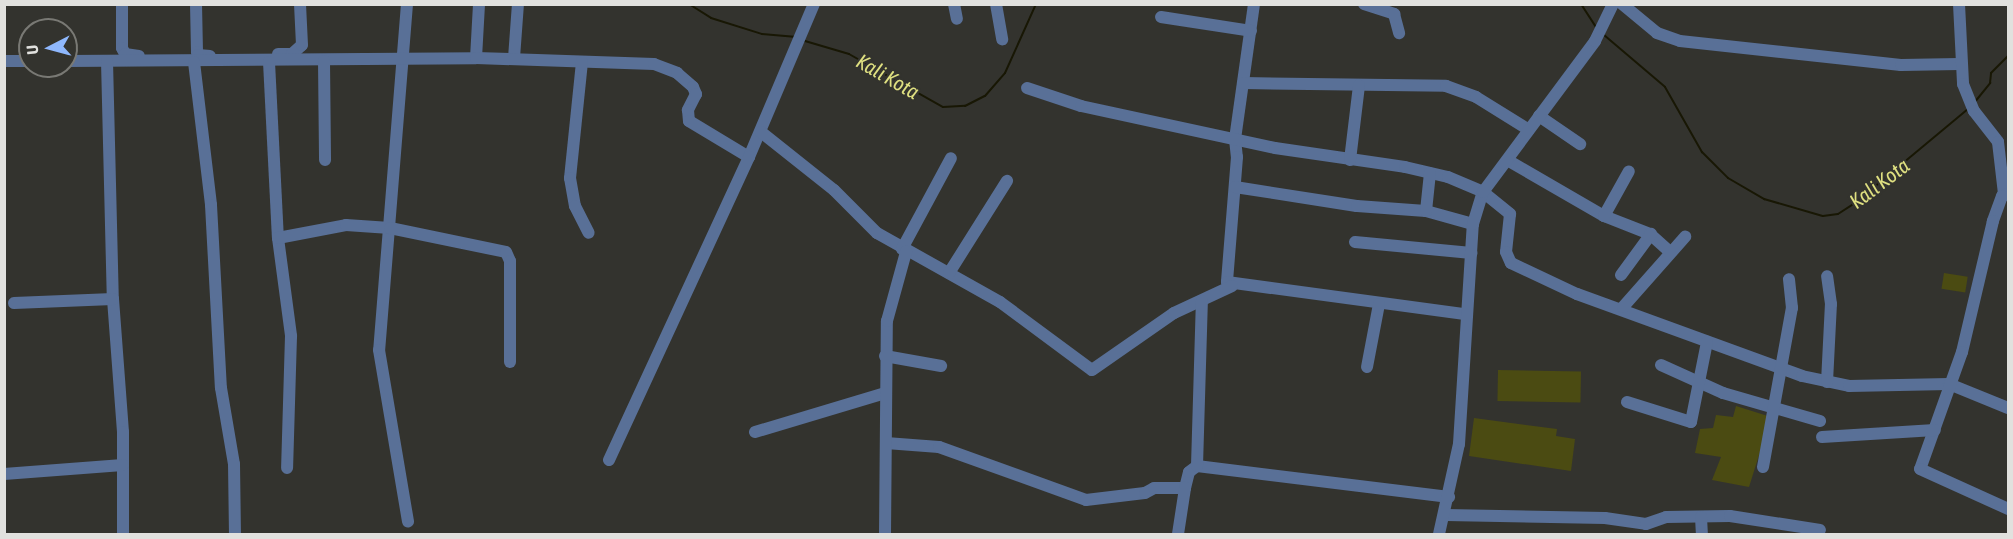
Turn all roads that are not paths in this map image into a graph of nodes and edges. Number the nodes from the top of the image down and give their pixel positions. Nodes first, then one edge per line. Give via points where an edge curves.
1 (114, 4) edge
2 (122, 4) edge
3 (196, 4) edge
4 (300, 4) edge
5 (407, 4) edge
6 (479, 4) edge
7 (518, 4) edge
8 (814, 4) edge
9 (954, 4) edge
10 (996, 4) edge
11 (1254, 4) edge
12 (1364, 4) edge
13 (1613, 4) edge
14 (1623, 4) edge
15 (1959, 4) edge
16 (1161, 17) dead end
17 (957, 19) dead end
18 (1251, 31) junction
19 (1399, 33) dead end
20 (1002, 39) dead end
21 (197, 46) junction
22 (405, 58) junction
23 (476, 58) junction
24 (514, 58) junction
25 (78, 61) edge
26 (111, 61) junction
27 (324, 61) junction
28 (194, 62) junction
29 (269, 62) junction
30 (582, 62) junction
31 (1959, 64) junction
32 (1244, 83) junction
33 (1359, 86) junction
34 (1027, 88) dead end
35 (1539, 116) junction
36 (1529, 130) junction
37 (761, 132) junction
38 (1235, 139) junction
39 (1580, 144) dead end
40 (748, 157) junction
41 (951, 158) dead end
42 (325, 160) dead end
43 (1350, 160) junction
44 (1509, 161) junction
45 (1629, 171) dead end
46 (1430, 173) junction
47 (1007, 181) dead end
48 (1235, 187) junction
49 (1483, 192) junction
50 (2006, 194) edge
51 (1426, 211) junction
52 (1604, 216) junction
53 (1473, 224) junction
54 (390, 228) junction
55 (589, 233) dead end
56 (1651, 234) junction
57 (1685, 237) dead end
58 (278, 238) junction
59 (1355, 242) dead end
60 (904, 250) junction
61 (1670, 252) junction
62 (1471, 253) junction
63 (949, 273) junction
64 (1621, 275) dead end
65 (1827, 276) dead end
66 (1789, 279) dead end
67 (1232, 286) junction
68 (113, 299) junction
69 (1202, 301) junction
70 (14, 303) dead end
71 (1378, 304) junction
72 (1623, 307) junction
73 (1465, 314) junction
74 (1707, 342) junction
75 (885, 356) junction
76 (510, 362) dead end
77 (1661, 365) dead end
78 (941, 366) dead end
79 (1367, 367) dead end
80 (1781, 367) junction
81 (1699, 380) junction
82 (1827, 382) junction
83 (1949, 384) junction
84 (885, 393) junction
85 (1627, 402) dead end
86 (2008, 408) edge
87 (1774, 410) junction
88 (1820, 422) dead end
89 (1935, 430) junction
90 (755, 432) dead end
91 (1822, 437) dead end
92 (886, 443) junction
93 (609, 460) dead end
94 (123, 465) junction
95 (1197, 466) junction
96 (1763, 467) dead end
97 (287, 468) dead end
98 (4, 474) edge
99 (1185, 488) junction
100 (1449, 497) junction
101 (2008, 509) edge
102 (1446, 515) junction
103 (1701, 517) junction
104 (408, 522) dead end
105 (1820, 530) dead end
106 (123, 534) edge
107 (235, 534) edge
108 (885, 534) edge
109 (1178, 534) edge
110 (1439, 534) edge
111 (1702, 534) edge

1 - 26 street
2 - 21 street via 125,54 184,55
3 - 21 street
4 - 21 street via 302,45 292,54 198,56
5 - 22 street
6 - 23 street
7 - 24 street
8 - 37 street
9 - 17 street
10 - 20 street
11 - 18 street
12 - 19 street via 1394,14
13 - 35 street via 1595,41
14 - 31 street via 1657,33 1680,41 1901,65
15 - 31 street
16 - 18 street
18 - 32 street
22 - 23 street
22 - 27 street
22 - 54 street
23 - 24 street
24 - 30 street
25 - 26 street
26 - 28 street
26 - 68 street
27 - 29 street
27 - 42 street
28 - 29 street
28 - 107 street via 212,214 221,388 234,464
29 - 58 street
30 - 40 street via 654,64 677,73 696,94 688,110 689,121
30 - 55 street via 570,178 575,206
31 - 50 street via 1966,95 1998,142
32 - 33 street
32 - 38 street
33 - 36 street via 1446,86 1476,97
33 - 43 street
34 - 38 street via 1081,106
35 - 36 street
35 - 39 street
36 - 44 street
37 - 40 street
37 - 60 street via 834,190 877,233
38 - 43 street
38 - 48 street
40 - 93 street
41 - 60 street
43 - 46 street
44 - 49 street
44 - 52 street
45 - 52 street
46 - 49 street
46 - 51 street
47 - 63 street
48 - 51 street via 1358,206
48 - 67 street via 1226,275
49 - 53 street
49 - 72 street via 1513,219 1506,252 1510,263 1577,294
50 - 83 street via 1993,221 1962,352
51 - 53 street
52 - 56 street
53 - 62 street
54 - 58 street via 346,225
54 - 76 street via 506,252 510,261
54 - 104 street via 379,329 380,369
56 - 61 street
56 - 64 street
57 - 61 street
58 - 97 street via 291,336
59 - 62 street
60 - 63 street
60 - 75 street via 887,321
61 - 72 street
62 - 73 street
63 - 69 street via 1000,302 1092,370 1174,313
65 - 82 street via 1832,304
66 - 80 street via 1792,308
67 - 69 street
67 - 71 street
68 - 70 street
68 - 94 street
69 - 95 street
71 - 73 street
71 - 79 street
72 - 74 street
73 - 100 street via 1462,412
74 - 80 street
74 - 81 street
75 - 78 street
75 - 84 street
77 - 81 street
80 - 82 street
80 - 87 street
81 - 85 street via 1690,422
81 - 87 street
82 - 83 street via 1892,387
83 - 86 street
83 - 89 street
84 - 90 street
84 - 92 street
87 - 88 street
87 - 96 street
89 - 91 street
89 - 101 street via 1920,469
92 - 99 street via 939,447 1086,500 1145,493 1154,488
92 - 108 street
94 - 98 street
94 - 106 street
95 - 99 street via 1189,471
95 - 100 street
99 - 109 street
100 - 102 street
102 - 103 street via 1605,518 1646,524 1666,517
102 - 110 street
103 - 105 street via 1731,516
103 - 111 street

